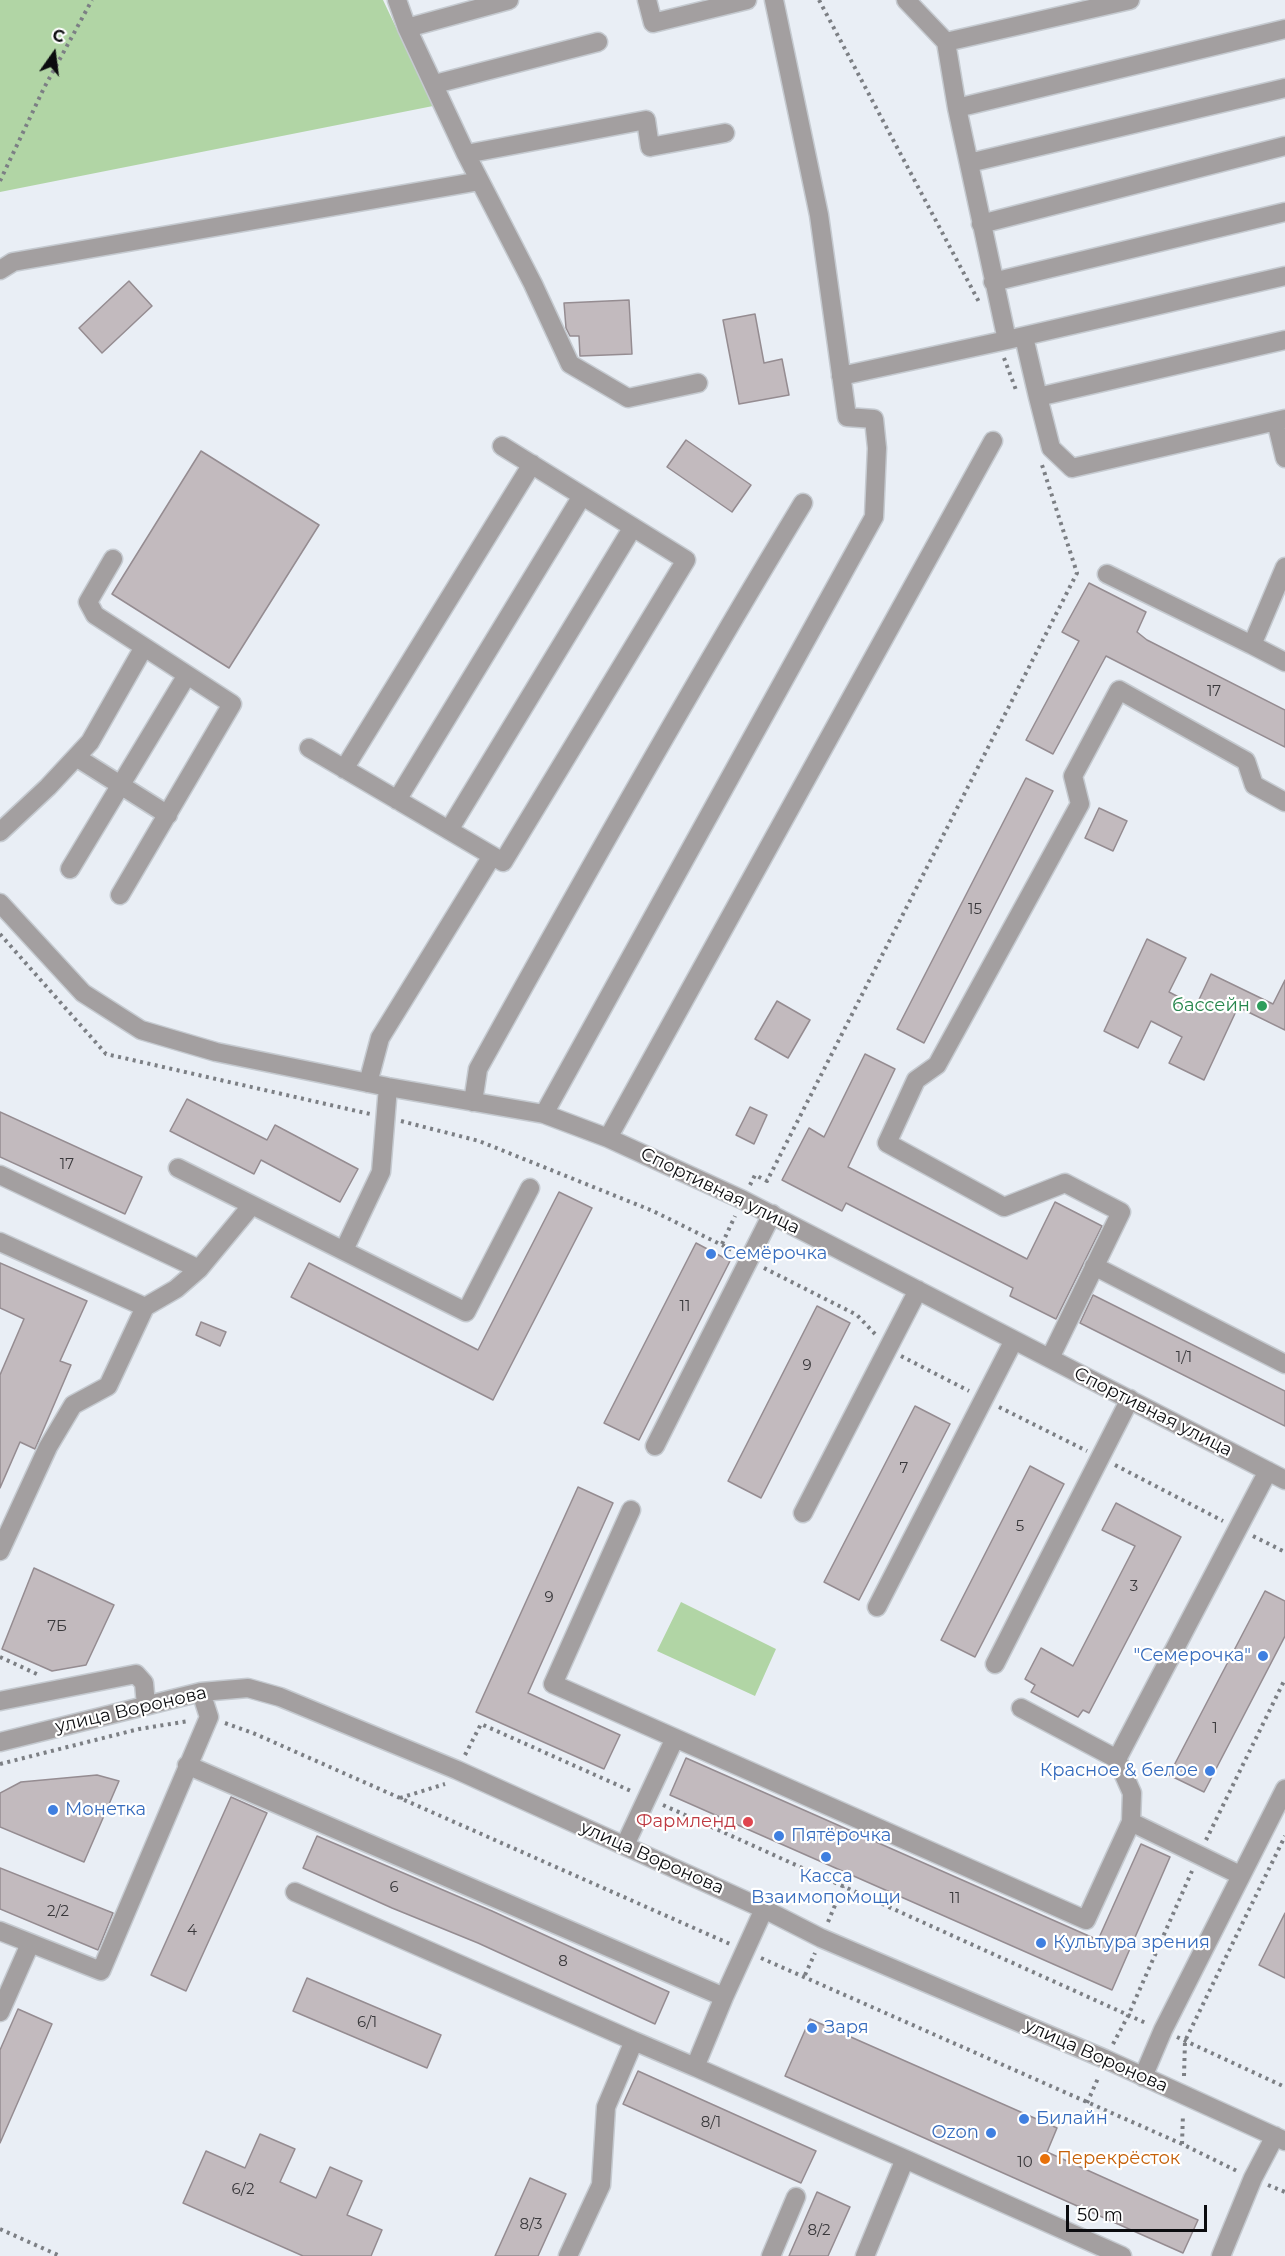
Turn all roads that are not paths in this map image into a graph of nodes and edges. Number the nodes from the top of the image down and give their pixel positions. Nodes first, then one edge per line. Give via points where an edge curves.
1 (397, 0) edge
2 (509, 0) edge
3 (647, 0) edge
4 (747, 0) edge
5 (774, 0) edge
6 (906, 0) edge
7 (1130, 0) edge
8 (407, 28) junction
9 (1285, 29) edge
10 (598, 42) dead end
11 (946, 42) junction
12 (435, 84) junction
13 (1285, 88) edge
14 (957, 108) junction
15 (725, 133) dead end
16 (1285, 146) edge
17 (466, 154) junction
18 (969, 163) junction
19 (480, 181) junction
20 (1285, 212) edge
21 (981, 224) junction
22 (0, 270) edge
23 (1285, 276) edge
24 (993, 282) junction
25 (1010, 340) junction
26 (1285, 340) edge
27 (841, 376) junction
28 (698, 383) dead end
29 (1038, 397) junction
30 (1281, 420) edge
31 (993, 441) dead end
32 (502, 446) dead end
33 (1285, 458) edge
34 (532, 464) junction
35 (582, 496) junction
36 (803, 503) dead end
37 (633, 527) junction
38 (113, 559) dead end
39 (1285, 567) edge
40 (1107, 574) dead end
41 (1252, 645) junction
42 (144, 647) junction
43 (1285, 662) edge
44 (187, 675) junction
45 (309, 748) dead end
46 (76, 757) junction
47 (344, 769) junction
48 (121, 785) junction
49 (397, 800) junction
50 (1285, 802) edge
51 (168, 815) junction
52 (448, 830) junction
53 (0, 832) edge
54 (492, 856) junction
55 (70, 869) dead end
56 (120, 895) dead end
57 (0, 903) edge
58 (368, 1083) junction
59 (387, 1087) junction
60 (473, 1102) junction
61 (544, 1114) junction
62 (608, 1138) junction
63 (178, 1168) dead end
64 (0, 1175) edge
65 (530, 1188) dead end
66 (252, 1205) junction
67 (772, 1214) junction
68 (0, 1242) edge
69 (344, 1250) junction
70 (1094, 1266) junction
71 (200, 1269) junction
72 (918, 1290) junction
73 (145, 1307) junction
74 (1014, 1340) junction
75 (1050, 1358) junction
76 (1285, 1364) edge
77 (1130, 1399) junction
78 (655, 1446) dead end
79 (1268, 1471) junction
80 (1285, 1480) edge
81 (631, 1510) dead end
82 (803, 1513) dead end
83 (0, 1551) edge
84 (877, 1607) dead end
85 (995, 1664) dead end
86 (201, 1692) junction
87 (0, 1701) edge
88 (146, 1705) junction
89 (1021, 1708) dead end
90 (675, 1738) junction
91 (0, 1742) edge
92 (1117, 1759) junction
93 (187, 1765) junction
94 (1285, 1789) edge
95 (1131, 1822) junction
96 (625, 1845) junction
97 (1240, 1875) junction
98 (295, 1893) dead end
99 (764, 1909) junction
100 (0, 1931) edge
101 (30, 1944) junction
102 (724, 1997) junction
103 (0, 2012) edge
104 (634, 2041) junction
105 (695, 2067) junction
106 (1143, 2077) junction
107 (1280, 2138) edge
108 (905, 2159) junction
109 (796, 2197) dead end
110 (568, 2256) edge
111 (771, 2256) edge
112 (865, 2256) edge
113 (1122, 2256) edge
114 (1221, 2256) edge

1 - 8 street
2 - 8 street
3 - 4 street via 653,23
5 - 27 street via 819,215
6 - 11 street
7 - 11 street
8 - 12 street
9 - 14 street
10 - 12 street
11 - 14 street
12 - 17 street
13 - 18 street
14 - 18 street
15 - 17 street via 650,147 646,120
16 - 21 street
17 - 19 street
18 - 21 street
19 - 22 street via 13,262
19 - 28 street via 570,364 628,398
20 - 24 street
21 - 24 street
23 - 25 street
24 - 25 street
25 - 27 street
25 - 29 street
26 - 29 street
27 - 61 street via 847,417 874,419 874,517
29 - 30 street via 1051,448 1071,468
30 - 33 street
31 - 62 street
32 - 34 street
34 - 35 street
34 - 47 street
35 - 37 street
35 - 49 street
36 - 60 street via 735,614 478,1069
37 - 52 street
37 - 54 street via 686,560 503,862
38 - 42 street via 88,602 95,615
39 - 41 street
40 - 41 street
41 - 43 street
42 - 44 street
42 - 46 street via 90,742
44 - 48 street
44 - 51 street via 232,704
45 - 47 street
46 - 48 street
46 - 53 street
47 - 49 street
48 - 51 street
48 - 55 street
49 - 52 street
50 - 70 street via 1254,785 1246,761 1119,690 1073,776 1080,804 937,1065 916,1080 887,1143 1004,1207 1065,1183 1121,1212
51 - 56 street
52 - 54 street
54 - 58 street via 380,1038
57 - 58 street, Спортивная улица via 82,993 141,1029 216,1052
58 - 59 street, Спортивная улица
59 - 60 street, Спортивная улица
59 - 69 street via 381,1172
60 - 61 street, Спортивная улица
61 - 62 street, Спортивная улица
62 - 67 street, Спортивная улица
63 - 66 street
64 - 71 street
65 - 69 street via 466,1312
66 - 69 street
66 - 71 street
67 - 72 street, Спортивная улица
67 - 78 street
68 - 73 street
70 - 75 street
70 - 76 street
71 - 73 street
72 - 74 street, Спортивная улица
72 - 82 street
73 - 83 street via 108,1386 73,1405 48,1447
74 - 75 street, Спортивная улица
74 - 84 street
75 - 77 street, Спортивная улица
77 - 79 street, Спортивная улица
77 - 85 street
79 - 80 street, Спортивная улица
79 - 92 street
81 - 90 street via 553,1684
86 - 88 street, улица Воронова
86 - 93 street via 208,1717
86 - 96 street, улица Воронова via 248,1688 280,1697
87 - 88 street via 136,1674 144,1683
88 - 91 street, улица Воронова
89 - 92 street
90 - 95 street via 1086,1920
90 - 96 street
92 - 95 street via 1132,1793
93 - 101 street via 101,1971
93 - 102 street
94 - 97 street
95 - 97 street
96 - 99 street, улица Воронова
97 - 106 street via 1162,2030
98 - 104 street
99 - 102 street
99 - 106 street, улица Воронова via 821,1938
100 - 101 street
101 - 103 street
102 - 105 street
104 - 105 street
104 - 110 street via 606,2107 601,2185
105 - 108 street
106 - 107 street, улица Воронова
107 - 114 street via 1252,2178
108 - 112 street
108 - 113 street
109 - 111 street

